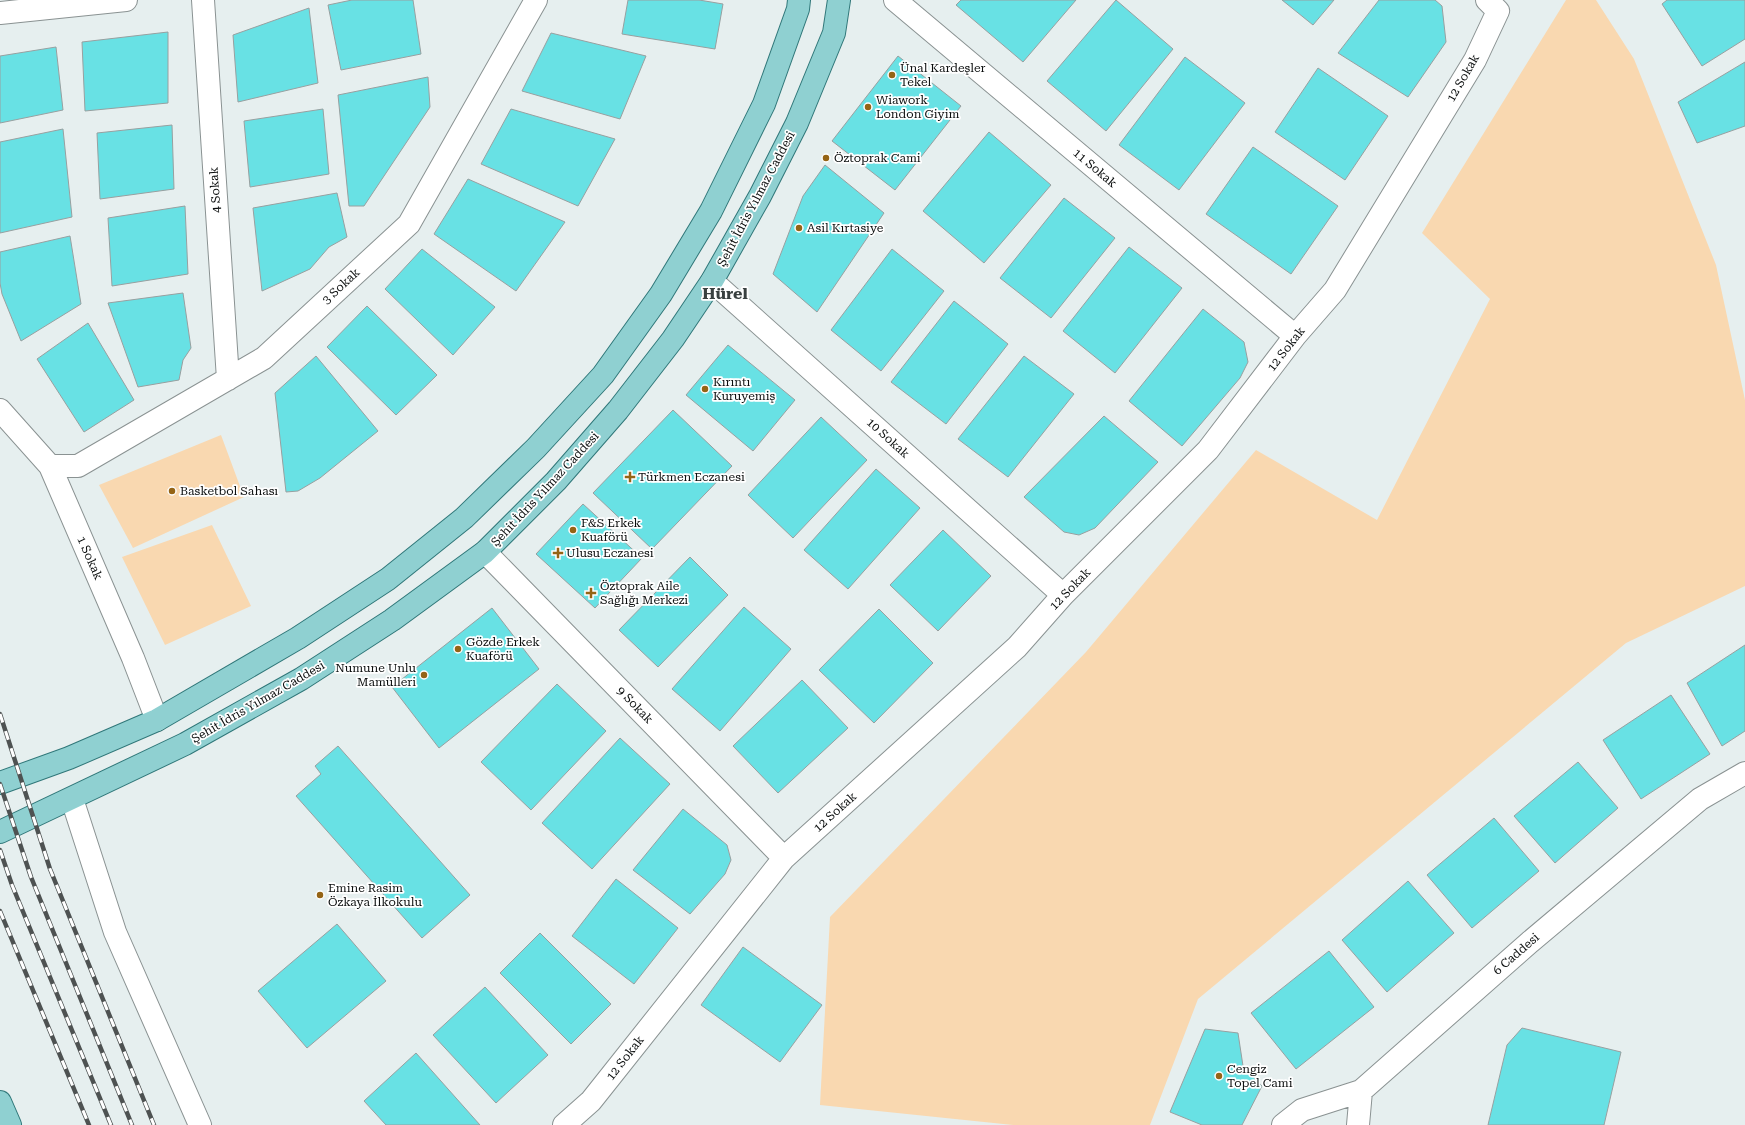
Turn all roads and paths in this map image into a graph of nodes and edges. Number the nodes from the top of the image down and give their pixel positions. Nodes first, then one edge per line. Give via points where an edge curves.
1 (126, 0) edge
2 (203, 0) edge
3 (536, 0) edge
4 (799, 0) edge
5 (839, 0) edge
6 (895, 0) edge
7 (1487, 0) edge
8 (0, 13) edge
9 (712, 281) junction
10 (1295, 336) junction
11 (228, 379) junction
12 (0, 410) edge
13 (50, 466) junction
14 (485, 552) junction
15 (1063, 595) junction
16 (157, 720) junction
17 (1745, 773) edge
18 (0, 783) edge
19 (72, 799) junction
20 (0, 832) edge
21 (784, 858) junction
22 (1361, 1091) junction
23 (0, 1102) edge
24 (10, 1125) edge
25 (200, 1125) edge
26 (564, 1125) edge
27 (1283, 1125) edge
28 (1358, 1125) edge

1 - 8 street
2 - 11 street, 4 Sokak
3 - 11 street, 3 Sokak via 409,224 264,358
4 - 16 main road via 764,104 711,211 662,294 603,375 536,448 464,518 388,579 298,638
5 - 9 main road, Şehit İdris Yılmaz Caddesi via 834,33 797,123 760,196
6 - 10 street, 11 Sokak
7 - 10 street, 12 Sokak via 1498,10 1475,60 1335,290
9 - 14 main road, Şehit İdris Yılmaz Caddesi via 673,339 618,410 556,481
9 - 15 street, 10 Sokak
10 - 15 street, 12 Sokak via 1208,450
11 - 13 street, 3 Sokak via 78,466
12 - 13 street, 1 Sokak
13 - 16 street, 1 Sokak
14 - 19 main road, Şehit İdris Yılmaz Caddesi via 392,620 301,678 185,744
14 - 21 street, 9 Sokak
15 - 21 street, 12 Sokak via 1017,647
16 - 18 main road via 68,758
17 - 22 street, 6 Caddesi via 1700,799 1530,942
19 - 20 main road, Şehit İdris Yılmaz Caddesi
19 - 25 street via 115,932
21 - 26 street, 12 Sokak via 591,1101
22 - 27 street, 6 Caddesi via 1302,1110
22 - 28 street
23 - 24 main road

